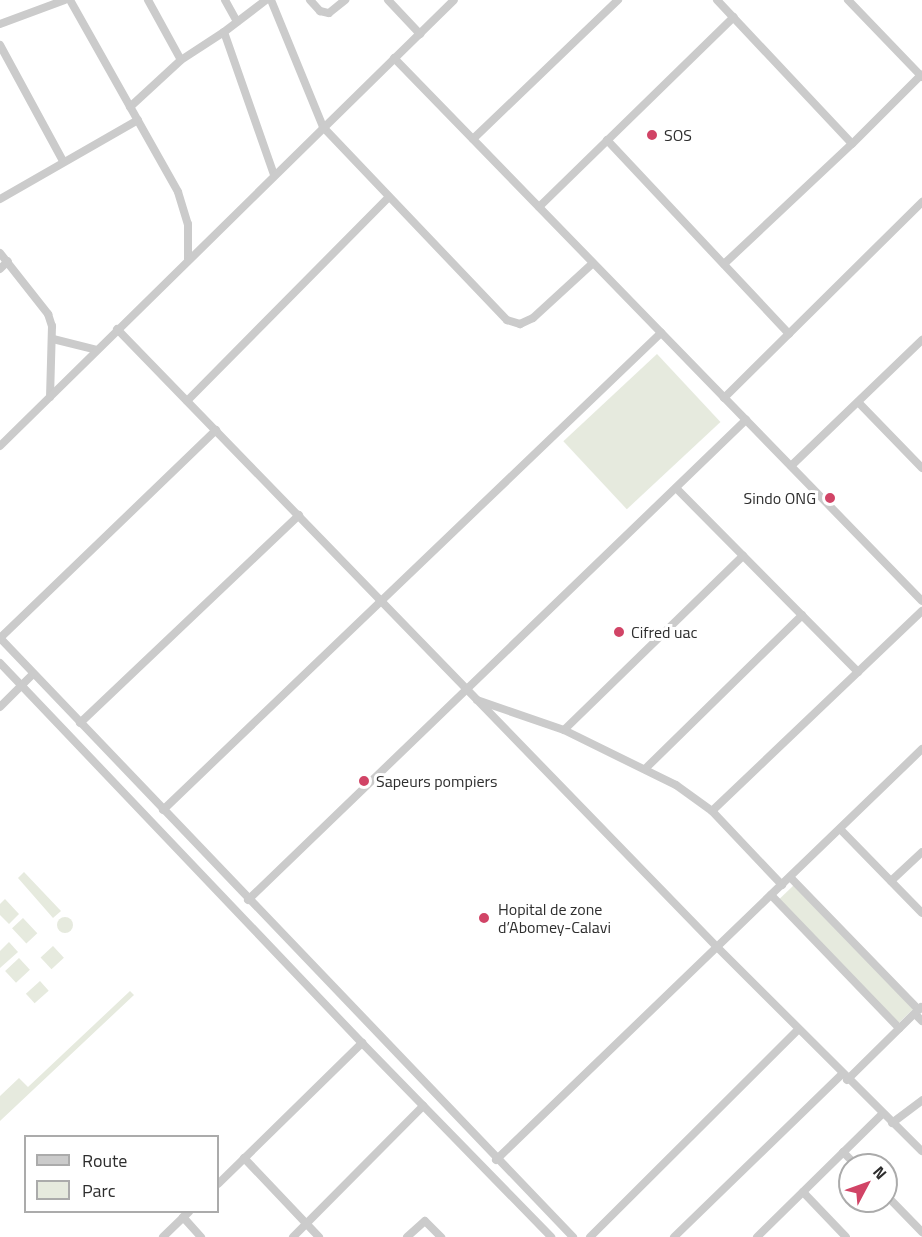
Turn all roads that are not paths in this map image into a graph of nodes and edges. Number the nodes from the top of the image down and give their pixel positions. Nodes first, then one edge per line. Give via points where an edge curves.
1 (68, 0) edge
2 (148, 0) edge
3 (225, 0) edge
4 (266, 0) edge
5 (271, 0) edge
6 (309, 0) edge
7 (345, 0) edge
8 (388, 0) edge
9 (454, 0) edge
10 (618, 0) edge
11 (717, 0) edge
12 (848, 0) edge
13 (734, 17) junction
14 (237, 22) junction
15 (0, 24) edge
16 (224, 32) junction
17 (420, 34) junction
18 (0, 45) edge
19 (394, 58) junction
20 (181, 60) junction
21 (921, 76) edge
22 (130, 107) junction
23 (138, 120) junction
24 (323, 127) junction
25 (473, 139) junction
26 (607, 140) junction
27 (852, 144) junction
28 (63, 161) junction
29 (274, 174) junction
30 (389, 197) junction
31 (0, 199) edge
32 (922, 202) edge
33 (539, 207) junction
34 (0, 253) edge
35 (188, 259) junction
36 (8, 261) junction
37 (593, 263) junction
38 (724, 264) junction
39 (0, 269) edge
40 (117, 329) junction
41 (661, 333) junction
42 (789, 334) junction
43 (53, 339) junction
44 (922, 341) edge
45 (97, 350) junction
46 (51, 397) junction
47 (724, 398) junction
48 (187, 401) junction
49 (858, 402) junction
50 (746, 420) junction
51 (216, 430) junction
52 (0, 446) edge
53 (791, 466) junction
54 (922, 468) edge
55 (676, 488) junction
56 (299, 515) junction
57 (743, 556) junction
58 (922, 601) edge
59 (381, 602) junction
60 (922, 611) edge
61 (802, 615) junction
62 (0, 638) edge
63 (0, 663) edge
64 (858, 672) junction
65 (33, 674) junction
66 (22, 686) junction
67 (466, 690) junction
68 (476, 699) junction
69 (0, 708) edge
70 (80, 723) junction
71 (564, 730) junction
72 (922, 749) edge
73 (645, 769) junction
74 (163, 810) junction
75 (712, 811) junction
76 (840, 829) junction
77 (922, 852) edge
78 (790, 877) junction
79 (891, 881) junction
80 (782, 885) junction
81 (771, 895) junction
82 (248, 900) junction
83 (922, 913) edge
84 (717, 947) junction
85 (919, 1010) edge
86 (922, 1021) edge
87 (899, 1028) junction
88 (798, 1030) junction
89 (362, 1043) junction
90 (845, 1077) junction
91 (922, 1100) edge
92 (423, 1106) junction
93 (882, 1114) junction
94 (892, 1123) junction
95 (922, 1151) edge
96 (843, 1152) joint
97 (244, 1158) junction
98 (496, 1160) junction
99 (219, 1183) edge
100 (803, 1192) junction
101 (898, 1208) edge
102 (186, 1214) edge
103 (306, 1224) junction
104 (922, 1232) edge
105 (762, 1235) edge
106 (163, 1237) edge
107 (201, 1237) edge
108 (293, 1237) edge
109 (319, 1237) edge
110 (407, 1237) edge
111 (441, 1237) edge
112 (551, 1237) edge
113 (573, 1237) edge
114 (590, 1237) edge
115 (674, 1237) edge
116 (846, 1237) edge

1 - 15 street
1 - 22 street
2 - 20 street
3 - 14 street
4 - 14 street
5 - 24 street
6 - 7 street via 320,11 329,13
8 - 17 street
9 - 17 street
10 - 25 street
11 - 13 street
12 - 21 street
13 - 26 street
13 - 27 street
14 - 16 street
16 - 20 street
16 - 29 street
17 - 19 street
18 - 28 street
19 - 24 street
19 - 25 street
20 - 22 street
21 - 27 street
22 - 23 street
23 - 28 street
23 - 35 street via 178,192 188,224
24 - 29 street
24 - 30 street
25 - 33 street
26 - 33 street
26 - 38 street
27 - 38 street
28 - 31 street
29 - 35 street
30 - 37 street via 507,320 520,324 533,318
30 - 48 street
32 - 42 street
33 - 37 street
34 - 36 street
35 - 40 street
36 - 39 street
36 - 43 street via 48,314
37 - 41 street
38 - 42 street
40 - 45 street
40 - 48 street
41 - 47 street
41 - 59 street
42 - 47 street
43 - 45 street
43 - 46 street
44 - 49 street
45 - 46 street
46 - 52 street
47 - 50 street
48 - 51 street
49 - 53 street
49 - 54 street
50 - 53 street
50 - 55 street
51 - 56 street
51 - 62 street
53 - 58 street
55 - 57 street
55 - 67 street
56 - 59 street
56 - 70 street
57 - 61 street
57 - 71 street
59 - 67 street
59 - 74 street
60 - 64 street
61 - 64 street
61 - 73 street
62 - 65 street
63 - 66 street
64 - 75 street
65 - 66 street
65 - 70 street
66 - 69 street
66 - 89 street
67 - 68 street
67 - 82 street
68 - 71 street
68 - 84 street
70 - 74 street
71 - 73 street
72 - 76 street
73 - 75 street via 676,784
74 - 82 street
75 - 80 street
76 - 78 street
76 - 79 street
77 - 79 street
78 - 80 street
78 - 85 street
79 - 83 street
80 - 81 street
81 - 84 street
81 - 87 street
82 - 98 street
84 - 88 street
84 - 98 street
85 - 86 street
85 - 87 street
87 - 90 street
88 - 90 street
88 - 114 street
89 - 92 street
89 - 97 street
90 - 93 street
90 - 115 street
91 - 94 street
92 - 103 street
92 - 112 street
93 - 94 street
93 - 96 street
94 - 95 street
96 - 100 street
97 - 99 street
97 - 103 street
98 - 113 street
100 - 105 street
100 - 116 street
101 - 104 street
102 - 106 street
102 - 107 street
103 - 108 street
103 - 109 street
110 - 111 street via 425,1221

